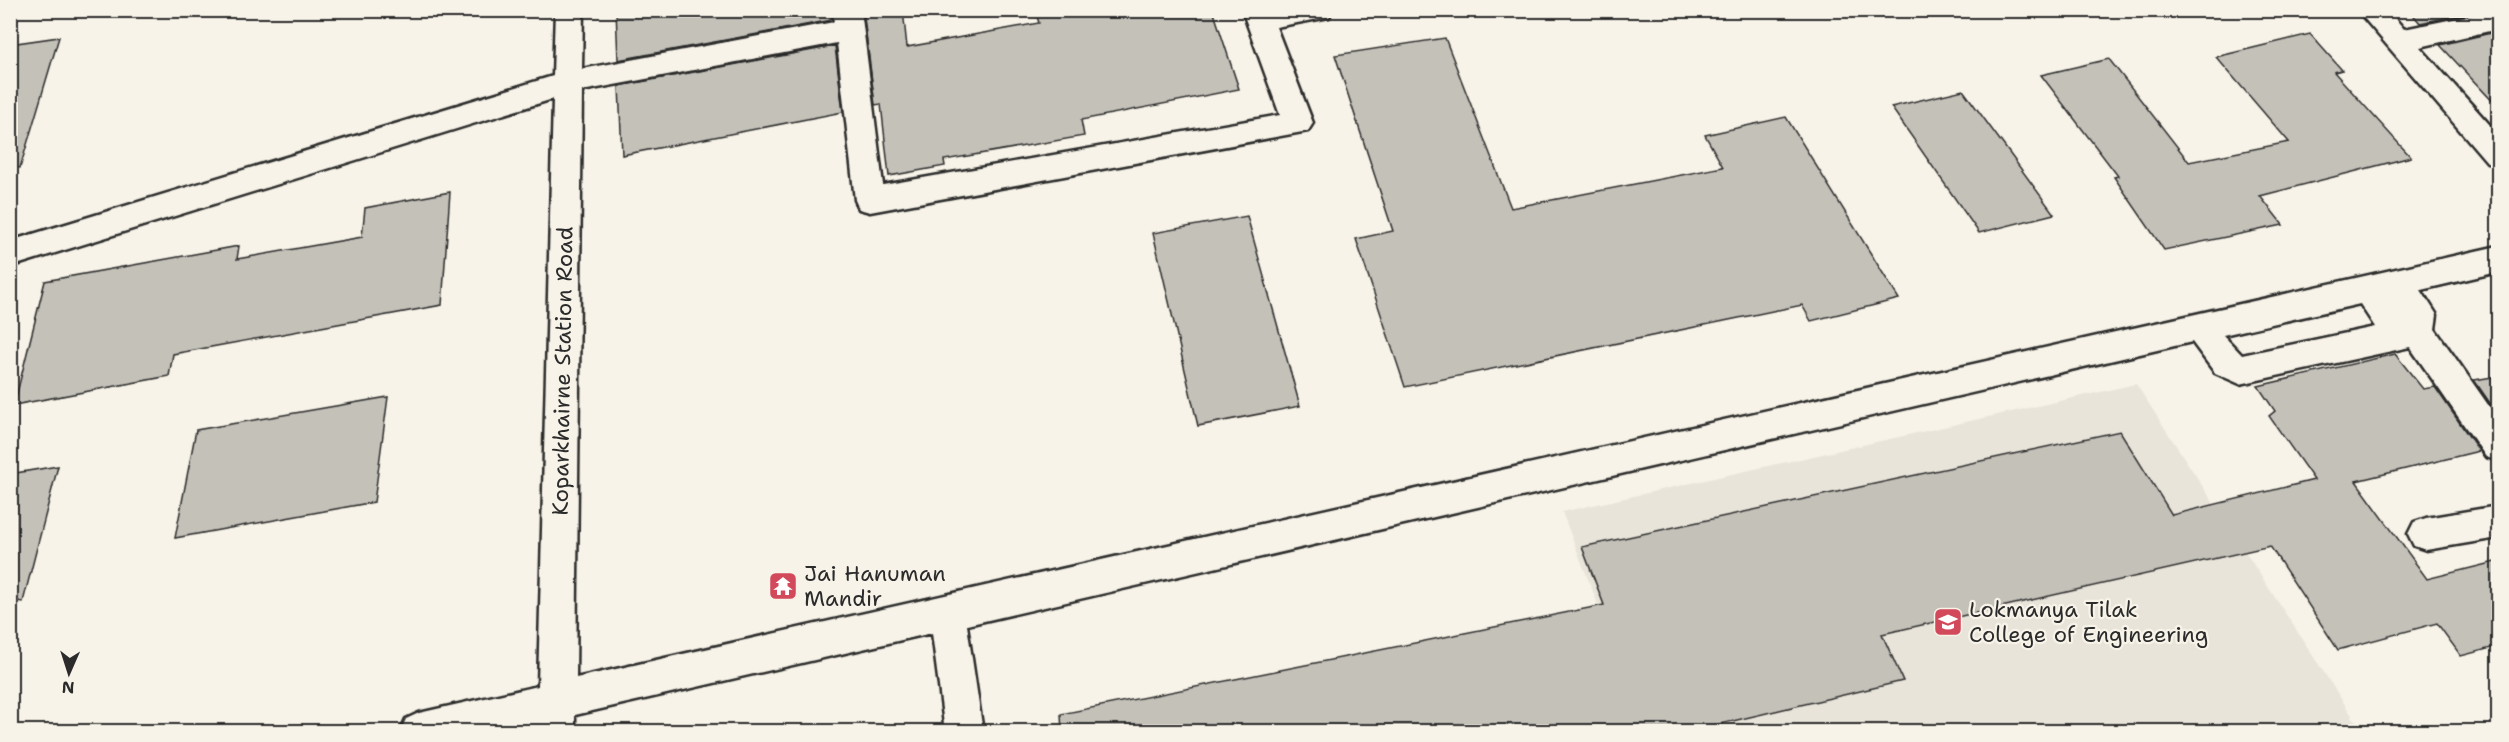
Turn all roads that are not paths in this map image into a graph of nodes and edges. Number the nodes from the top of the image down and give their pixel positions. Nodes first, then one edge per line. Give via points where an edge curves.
1 (569, 10) edge
2 (1319, 10) edge
3 (2371, 10) edge
4 (1257, 15) edge
5 (2499, 19) edge
6 (849, 20) edge
7 (2398, 41) junction
8 (568, 83) junction
9 (2499, 154) edge
10 (10, 254) edge
11 (2499, 260) edge
12 (2383, 286) junction
13 (2200, 327) junction
14 (2418, 332) junction
15 (2499, 446) edge
16 (2499, 522) edge
17 (2426, 534) dead end
18 (947, 612) junction
19 (556, 716) edge
20 (419, 732) edge
21 (964, 732) edge

1 - 8 street, Koparkhairne Station Road
2 - 4 street
3 - 7 street
4 - 6 street via 1298,123 870,200
5 - 7 street
6 - 8 street
7 - 9 street
8 - 10 street
8 - 19 street, Koparkhairne Station Road
11 - 12 street
12 - 13 street
12 - 14 street via 2421,315
13 - 14 street via 2230,367 2240,370
13 - 18 street
14 - 15 street
16 - 17 street
18 - 19 street
18 - 21 street
19 - 20 street

